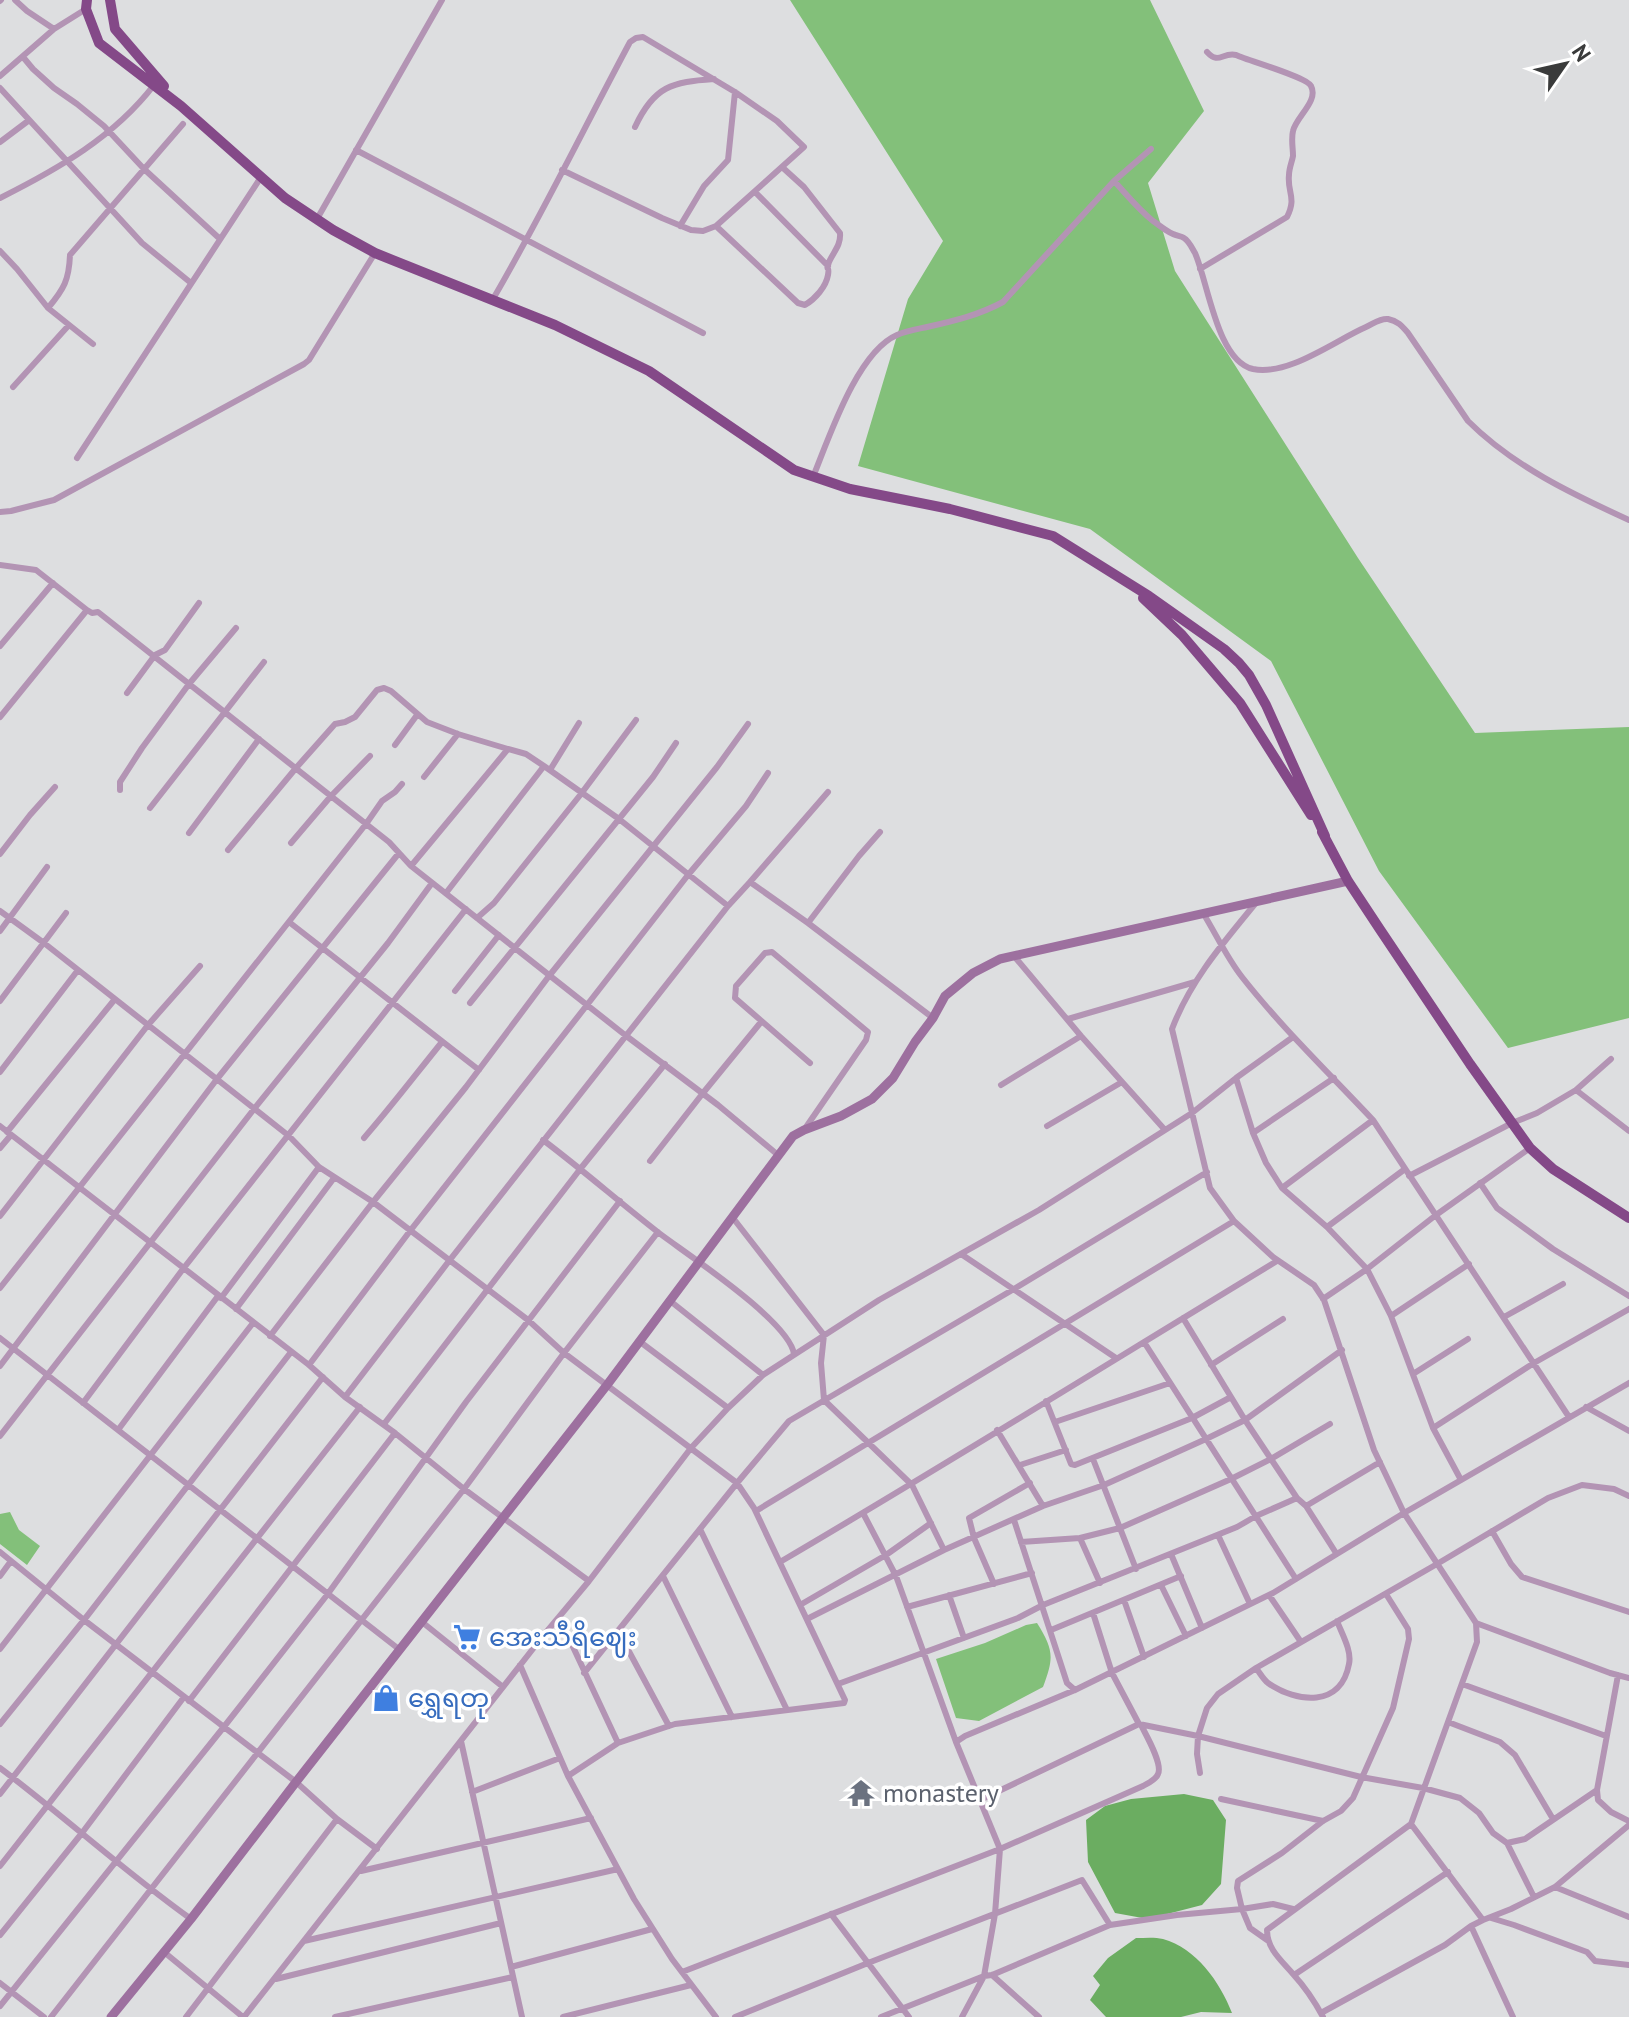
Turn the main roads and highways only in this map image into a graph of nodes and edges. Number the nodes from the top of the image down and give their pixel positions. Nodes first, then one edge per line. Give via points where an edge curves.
1 (110, 0) edge
2 (86, 4) edge
3 (181, 106) junction
4 (1127, 583) junction
5 (1325, 836) junction
6 (1348, 881) junction
7 (1629, 1218) edge
8 (111, 2017) edge

1 - 3 highway via 115,29
2 - 3 highway via 99,43
3 - 4 highway via 285,198 317,219 375,253 555,325 649,371 794,470 850,489 1053,536
4 - 5 highway via 1182,635 1240,703
4 - 5 highway via 1224,649 1249,675
5 - 6 highway
6 - 7 highway via 1530,1148
6 - 8 main road via 1000,959 945,996 893,1078 872,1099 793,1136 607,1385

